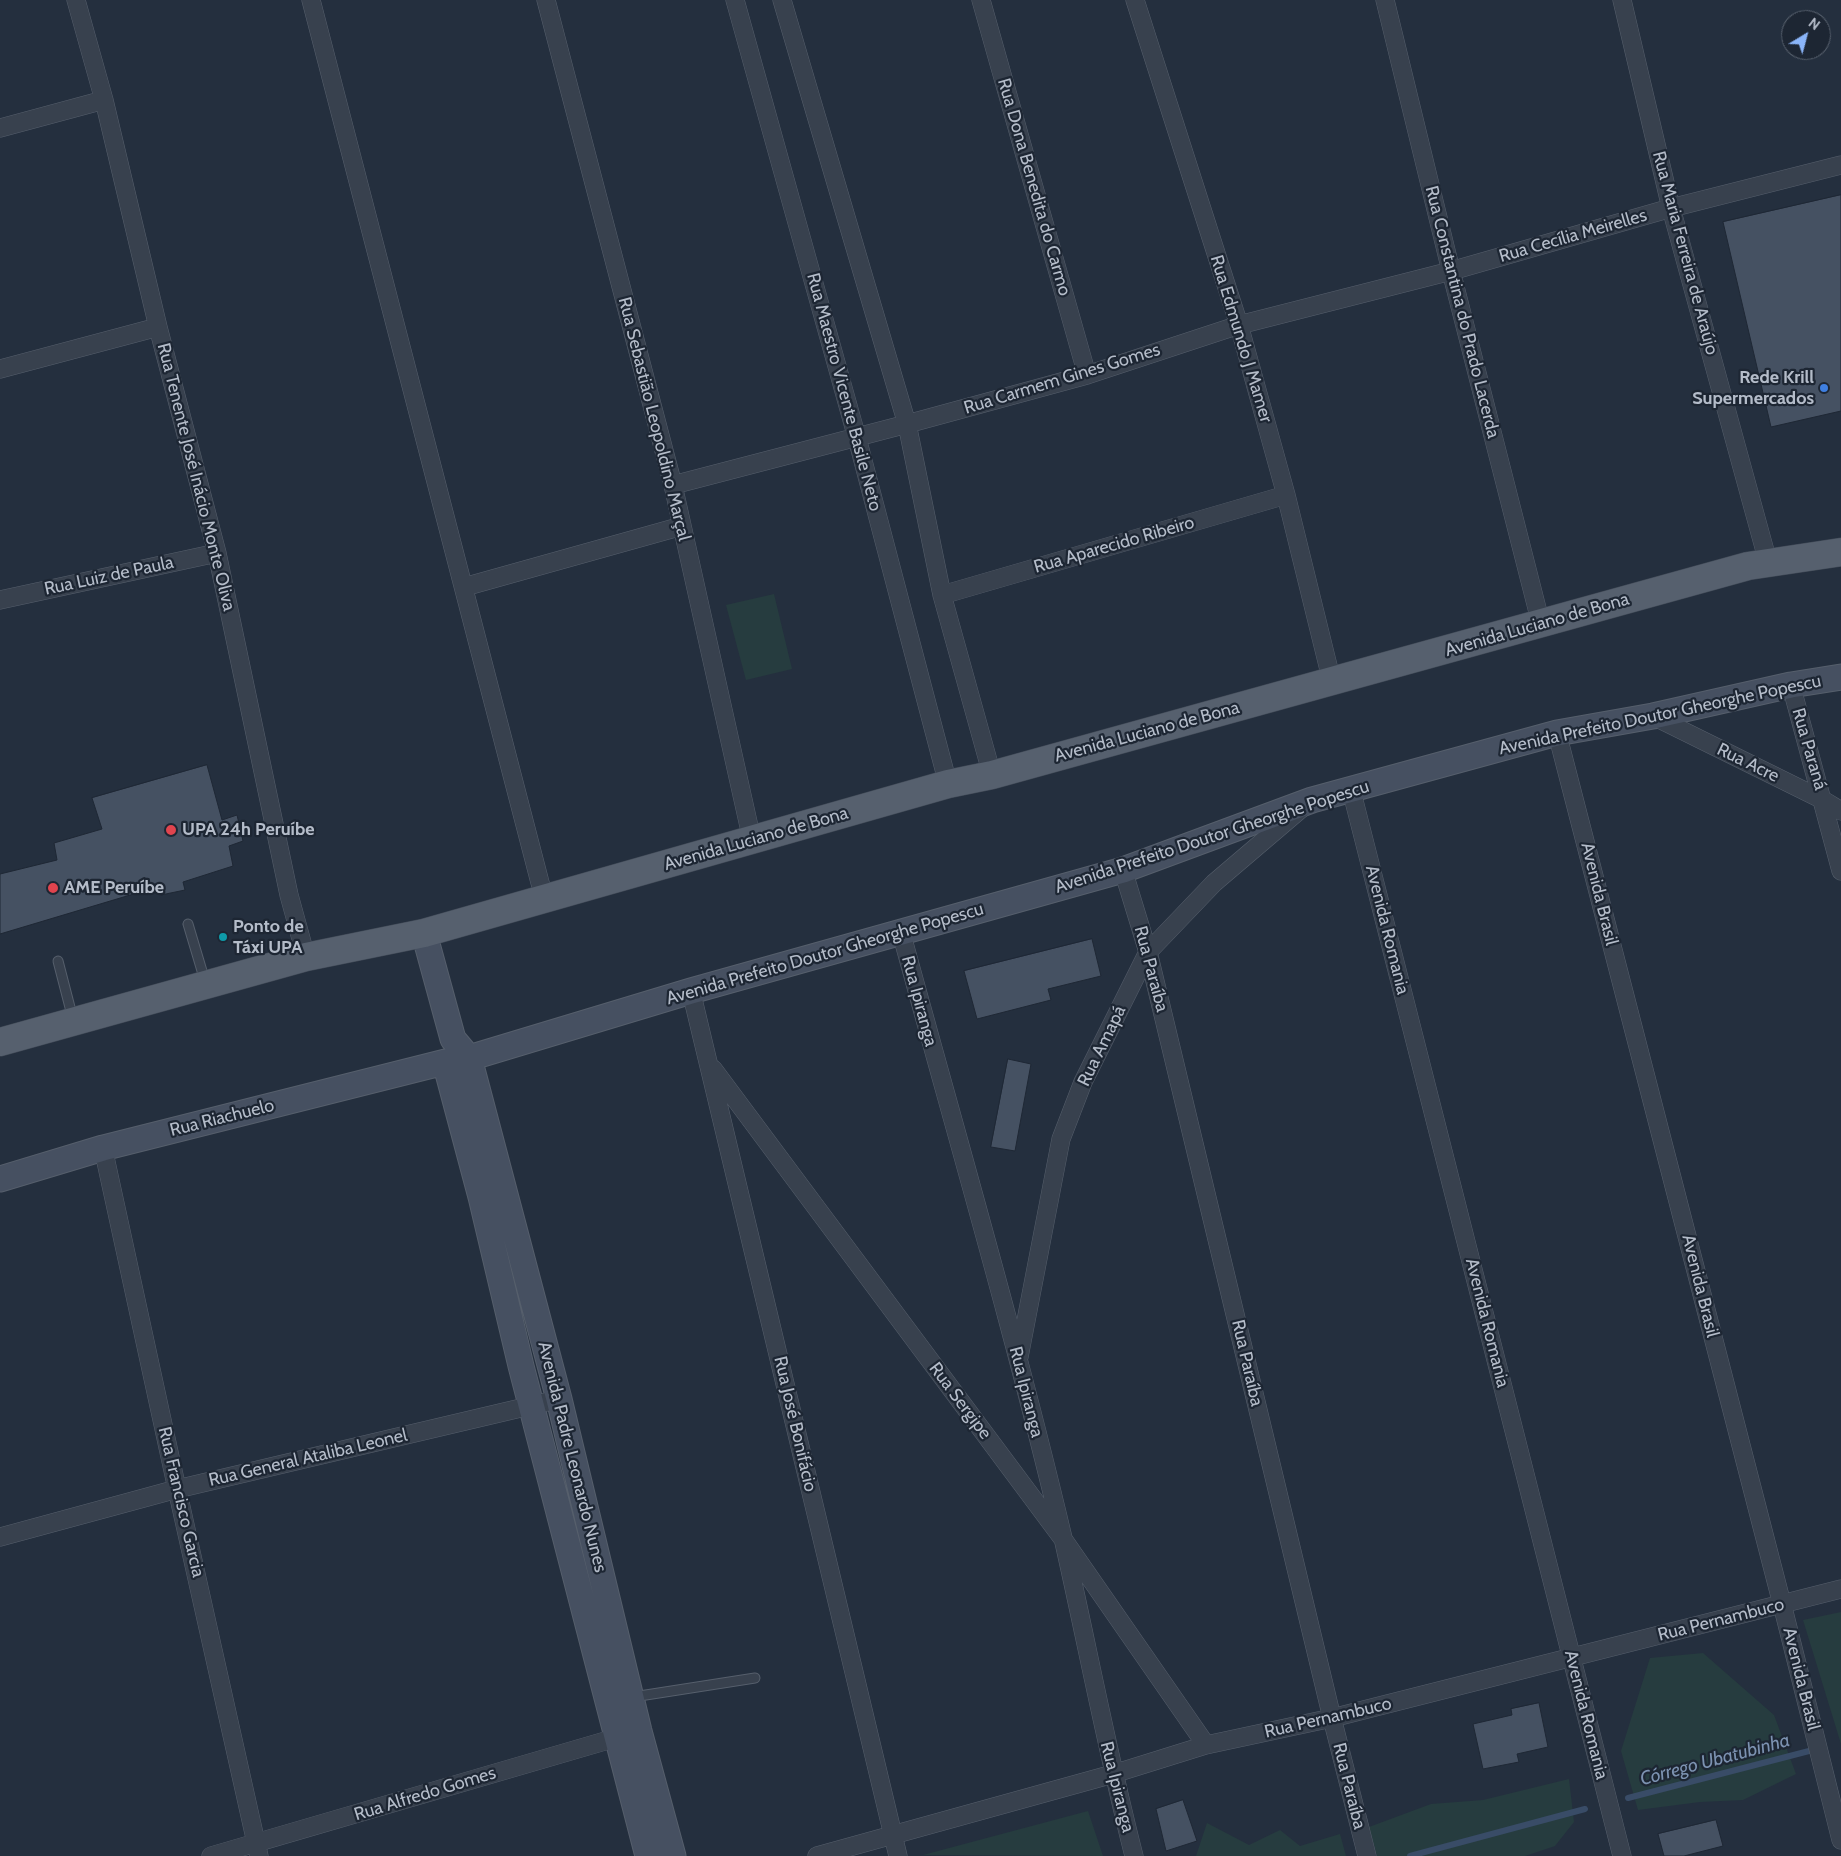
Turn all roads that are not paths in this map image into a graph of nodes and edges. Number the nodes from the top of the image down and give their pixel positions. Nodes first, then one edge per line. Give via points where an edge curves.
1 (76, 0) edge
2 (311, 0) edge
3 (546, 0) edge
4 (734, 0) edge
5 (782, 0) edge
6 (981, 0) edge
7 (1134, 0) edge
8 (1385, 0) edge
9 (1622, 0) edge
10 (104, 100) junction
11 (0, 128) edge
12 (1841, 165) edge
13 (1671, 208) junction
14 (1451, 271) junction
15 (1239, 325) junction
16 (158, 327) junction
17 (0, 369) edge
18 (1087, 375) junction
19 (907, 424) junction
20 (857, 438) junction
21 (673, 485) junction
22 (1286, 495) junction
23 (682, 526) junction
24 (1841, 552) edge
25 (217, 553) junction
26 (1768, 562) junction
27 (464, 587) junction
28 (942, 594) junction
29 (0, 600) edge
30 (1541, 624) junction
31 (1841, 677) edge
32 (1332, 682) junction
33 (1791, 685) junction
34 (1653, 716) junction
35 (1558, 733) junction
36 (992, 775) junction
37 (948, 784) junction
38 (1351, 789) junction
39 (1312, 800) junction
40 (1823, 800) junction
41 (1841, 811) edge
42 (752, 840) junction
43 (1123, 870) junction
44 (1841, 871) edge
45 (544, 898) junction
46 (188, 924) dead end
47 (901, 932) junction
48 (424, 933) junction
49 (1148, 952) junction
50 (306, 957) junction
51 (58, 961) dead end
52 (206, 984) junction
53 (691, 991) junction
54 (74, 1022) junction
55 (0, 1042) edge
56 (449, 1051) junction
57 (469, 1058) junction
58 (708, 1062) junction
59 (103, 1148) junction
60 (0, 1179) edge
61 (1018, 1361) junction
62 (558, 1399) junction
63 (532, 1405) junction
64 (177, 1489) junction
65 (0, 1537) edge
66 (1063, 1539) junction
67 (1841, 1589) edge
68 (1782, 1604) junction
69 (1572, 1657) junction
70 (755, 1678) dead end
71 (631, 1697) junction
72 (1332, 1718) junction
73 (628, 1734) junction
74 (1206, 1745) junction
75 (1113, 1774) junction
76 (893, 1835) junction
77 (1841, 1840) edge
78 (258, 1850) edge
79 (211, 1856) edge
80 (648, 1856) edge
81 (673, 1856) edge
82 (817, 1856) edge
83 (898, 1856) edge
84 (1134, 1856) edge
85 (1367, 1856) edge
86 (1622, 1856) edge

1 - 10 street, Rua Tenente José Inácio Monte Oliva
2 - 27 street
3 - 21 street, Rua Sebastião Leopoldino Marçal
4 - 20 street, Rua Maestro Vicente Basile Neto
5 - 19 street
6 - 18 street, Rua Dona Benedita do Carmo
7 - 15 street, Rua Edmundo J Mamer
8 - 14 street, Rua Constantina do Prado Lacerda
9 - 13 street, Rua Maria Ferreira de Araújo
10 - 11 street
10 - 16 street, Rua Tenente José Inácio Monte Oliva
12 - 13 street, Rua Cecília Meirelles
13 - 14 street, Rua Cecília Meirelles
13 - 26 street, Rua Maria Ferreira de Araújo
14 - 15 street, Rua Carmem Gines Gomes
14 - 30 street, Rua Constantina do Prado Lacerda
15 - 18 street, Rua Carmem Gines Gomes
15 - 22 street, Rua Edmundo J Mamer
16 - 17 street
16 - 25 street, Rua Tenente José Inácio Monte Oliva
18 - 19 street, Rua Carmem Gines Gomes
19 - 20 street, Rua Carmem Gines Gomes
19 - 28 street
20 - 21 street, Rua Carmem Gines Gomes
20 - 37 street, Rua Maestro Vicente Basile Neto
21 - 23 street, Rua Sebastião Leopoldino Marçal
22 - 28 street, Rua Aparecido Ribeiro
22 - 32 street, Rua Edmundo J Mamer
23 - 27 street
23 - 42 street, Rua Sebastião Leopoldino Marçal
24 - 26 main road, Avenida Luciano de Bona
25 - 29 street, Rua Luiz de Paula
25 - 50 street, Rua Tenente José Inácio Monte Oliva via 289,895
26 - 30 main road, Avenida Luciano de Bona
27 - 45 street
28 - 36 street
30 - 32 main road, Avenida Luciano de Bona
31 - 33 main road, Avenida Prefeito Doutor Gheorghe Popescu
32 - 36 main road, Avenida Luciano de Bona
33 - 34 main road, Avenida Prefeito Doutor Gheorghe Popescu
33 - 40 street, Rua Paraná
34 - 35 main road, Avenida Prefeito Doutor Gheorghe Popescu
34 - 40 street, Rua Acre
35 - 38 main road, Avenida Prefeito Doutor Gheorghe Popescu
35 - 68 street, Avenida Brasil
36 - 37 main road, Avenida Luciano de Bona
37 - 42 main road, Avenida Luciano de Bona
38 - 39 main road, Avenida Prefeito Doutor Gheorghe Popescu
38 - 69 street, Avenida Romania
39 - 43 main road, Avenida Prefeito Doutor Gheorghe Popescu
39 - 49 street, Rua Amapá via 1214,883
40 - 41 street, Rua Acre
40 - 44 street, Rua Paraná
42 - 45 main road, Avenida Luciano de Bona
43 - 47 main road, Avenida Prefeito Doutor Gheorghe Popescu
43 - 49 street, Rua Paraíba
45 - 48 main road, Avenida Luciano de Bona
46 - 52 lane
47 - 53 main road, Avenida Prefeito Doutor Gheorghe Popescu
47 - 61 street, Rua Ipiranga
48 - 50 main road, Avenida Luciano de Bona
48 - 56 main road, Avenida Padre Leonardo Nunes
49 - 61 street, Rua Amapá via 1082,1082 1061,1139
49 - 72 street, Rua Paraíba
50 - 52 main road, Avenida Luciano de Bona
51 - 54 lane
52 - 54 main road, Avenida Luciano de Bona
53 - 57 main road, Avenida Prefeito Doutor Gheorghe Popescu
53 - 58 street, Rua José Bonifácio
54 - 55 main road, Avenida Luciano de Bona
56 - 57 main road, Avenida Prefeito Doutor Gheorghe Popescu
56 - 59 main road, Rua Riachuelo
56 - 63 main road, Avenida Padre Leonardo Nunes
57 - 62 main road, Avenida Padre Leonardo Nunes
58 - 66 street, Rua Sergipe
58 - 76 street, Rua José Bonifácio
59 - 60 main road, Rua Riachuelo
59 - 64 street, Rua Francisco Garcia
61 - 66 street, Rua Ipiranga
62 - 63 street, Rua General Ataliba Leonel
62 - 71 main road, Avenida Padre Leonardo Nunes
63 - 64 street, Rua General Ataliba Leonel
63 - 73 main road, Avenida Padre Leonardo Nunes
64 - 65 street, Rua General Ataliba Leonel
64 - 78 street, Rua Francisco Garcia
66 - 74 street, Rua Sergipe
66 - 75 street, Rua Ipiranga
67 - 68 street, Rua Pernambuco
68 - 69 street, Rua Pernambuco
68 - 77 street, Avenida Brasil
69 - 72 street, Rua Pernambuco
69 - 86 street, Avenida Romania
70 - 71 lane
71 - 73 main road, Avenida Padre Leonardo Nunes
72 - 74 street, Rua Pernambuco
72 - 85 street, Rua Paraíba
73 - 78 street, Rua Alfredo Gomes
73 - 80 main road, Avenida Padre Leonardo Nunes
73 - 81 main road, Avenida Padre Leonardo Nunes
74 - 75 street, Rua Pernambuco
75 - 76 street, Rua Pernambuco
75 - 84 street, Rua Ipiranga
76 - 82 street, Rua Pernambuco
76 - 83 street, Rua José Bonifácio
78 - 79 street, Rua Alfredo Gomes

